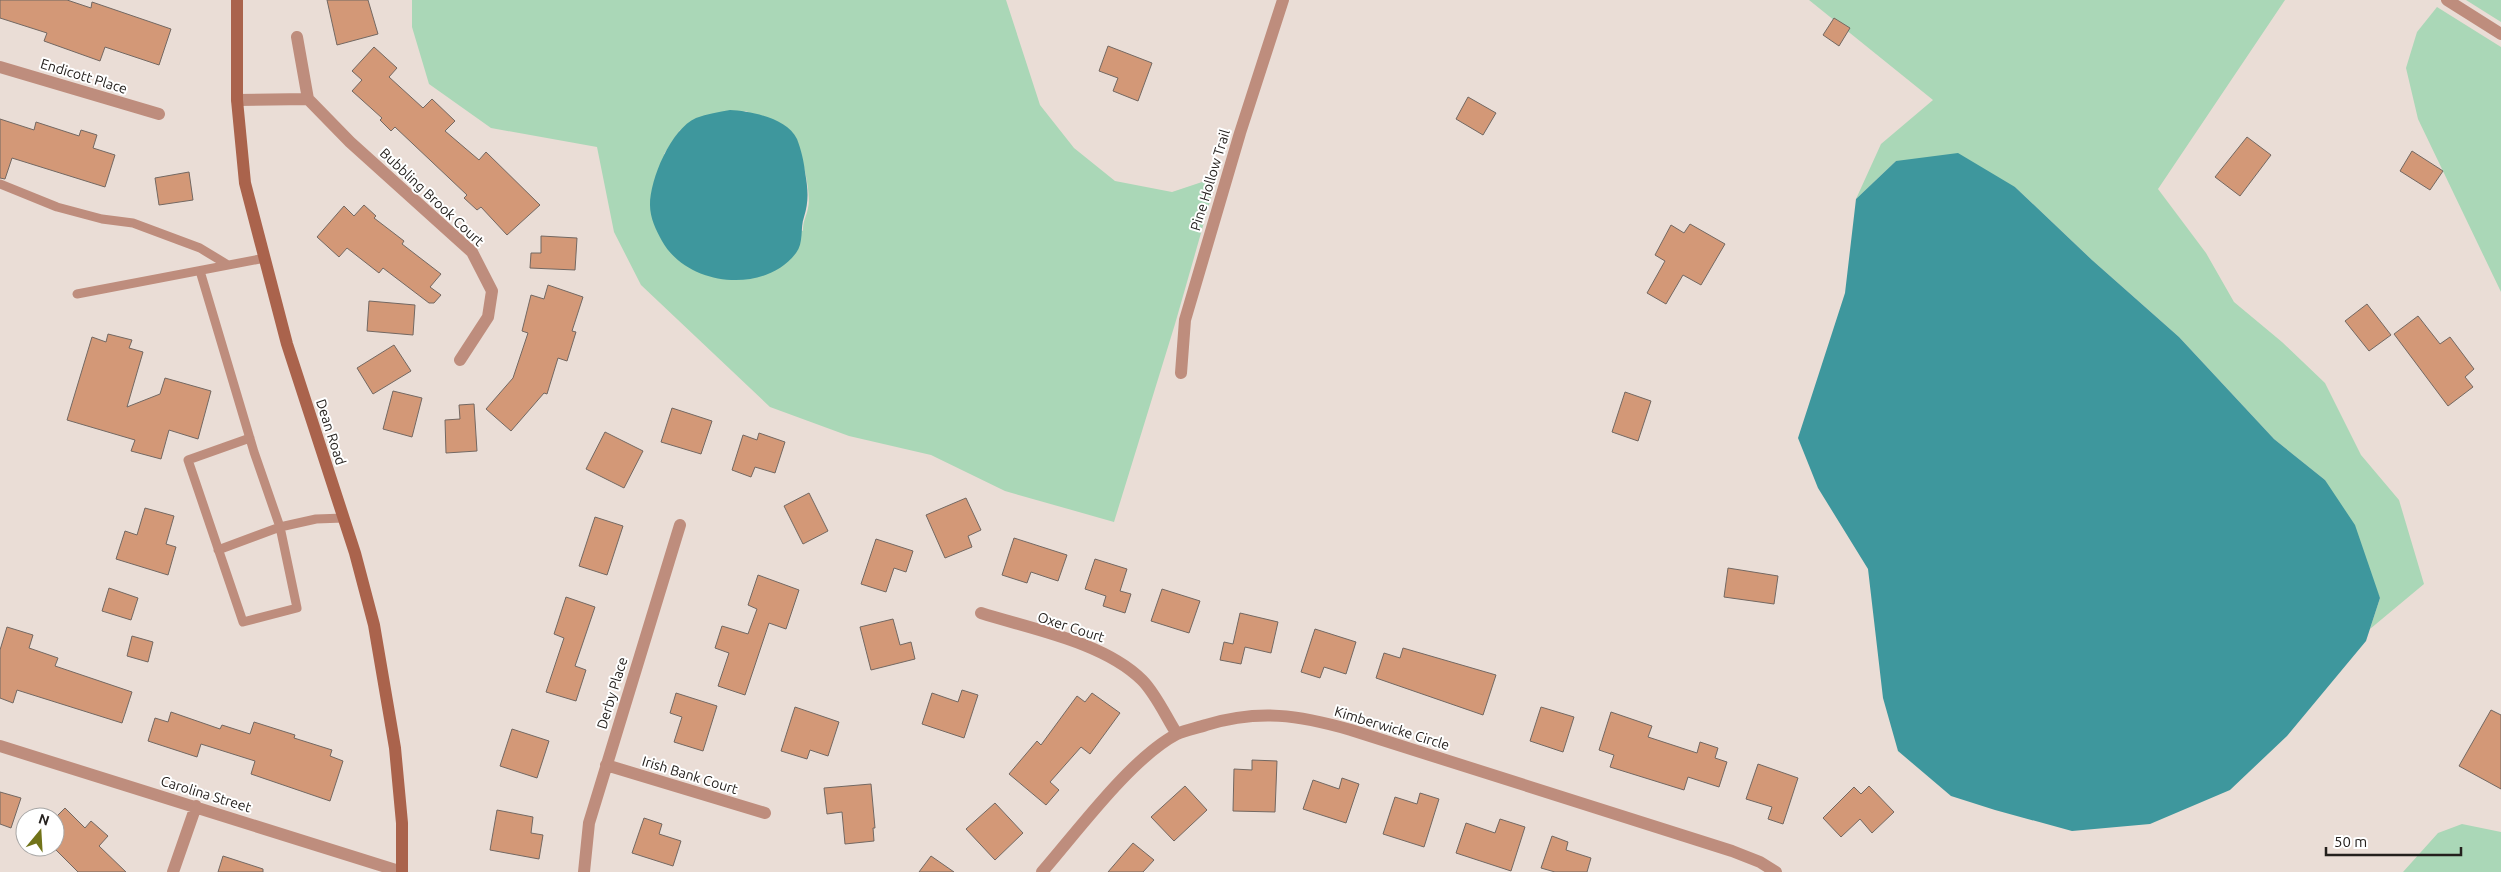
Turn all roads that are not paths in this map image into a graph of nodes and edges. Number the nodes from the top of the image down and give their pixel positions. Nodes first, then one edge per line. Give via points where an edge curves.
1 (237, 0) edge
2 (1283, 0) edge
3 (2447, 0) edge
4 (2501, 34) edge
5 (297, 37) dead end
6 (0, 67) edge
7 (308, 99) junction
8 (237, 100) junction
9 (159, 114) dead end
10 (0, 184) edge
11 (265, 258) junction
12 (228, 265) junction
13 (200, 271) junction
14 (77, 294) dead end
15 (460, 360) dead end
16 (1181, 373) dead end
17 (250, 438) junction
18 (344, 518) junction
19 (680, 525) dead end
20 (280, 527) junction
21 (218, 550) junction
22 (981, 613) dead end
23 (1177, 734) junction
24 (0, 746) edge
25 (606, 765) junction
26 (196, 806) junction
27 (765, 814) dead end
28 (173, 872) edge
29 (402, 872) edge
30 (584, 872) edge
31 (1042, 872) edge
32 (1776, 872) edge

1 - 8 main road, Dean Road
2 - 16 street, Pine Hollow Trail via 1185,320
3 - 4 street
5 - 7 street
6 - 9 street, Endicott Place
7 - 8 street
7 - 15 street, Bubbling Brook Court via 350,142 472,252 492,291 488,316
8 - 11 main road, Dean Road via 245,182
10 - 12 lane via 58,207 149,228 200,248
11 - 12 lane
11 - 18 main road, Dean Road via 287,344
12 - 13 lane
13 - 14 lane
13 - 17 lane
17 - 20 lane
17 - 21 lane via 188,460
18 - 20 lane via 316,519
18 - 29 main road, Dean Road via 374,625 392,716
19 - 25 street, Derby Place
20 - 21 lane
20 - 21 lane via 297,608 242,622
22 - 23 street, Oxer Court via 1101,651 1124,665 1143,681
23 - 31 street, Kimberwicke Circle via 1123,778
23 - 32 street, Kimberwicke Circle via 1248,715 1276,714 1312,719 1732,851
24 - 26 street, Carolina Street
25 - 27 street, Irish Bank Court
25 - 30 street, Derby Place via 589,824
26 - 28 street
26 - 29 street, Carolina Street

